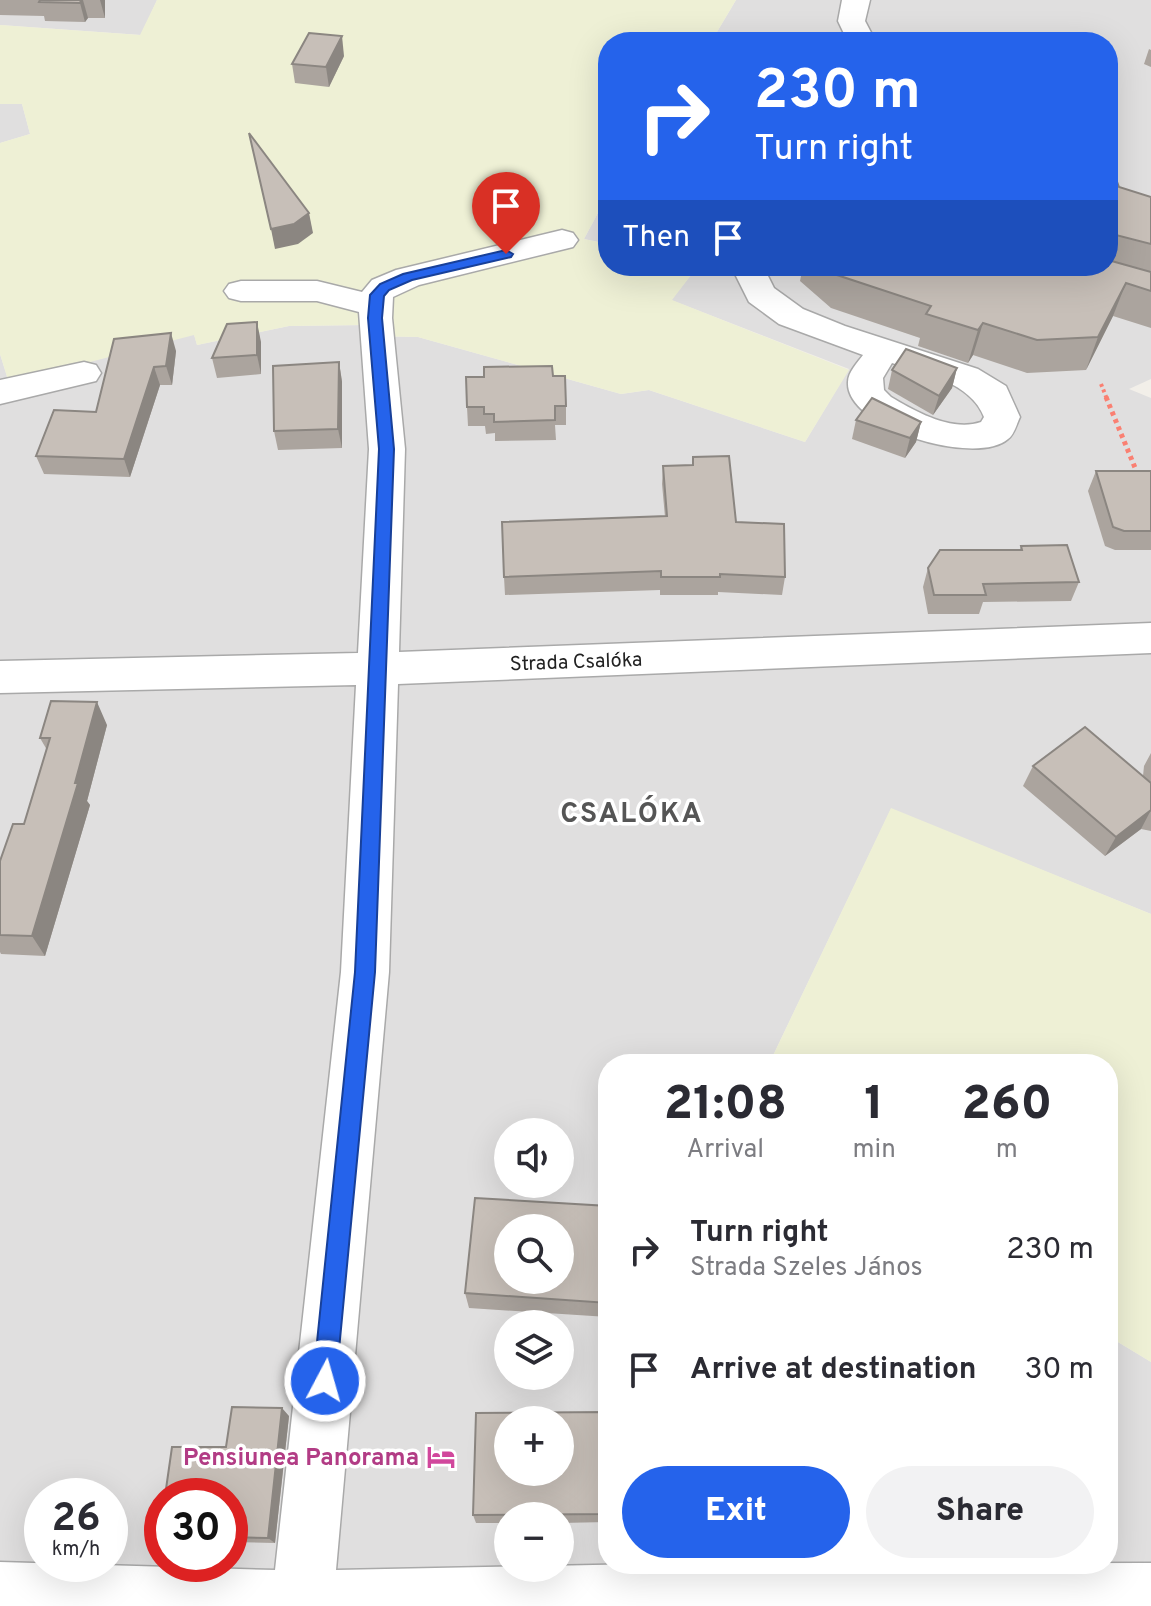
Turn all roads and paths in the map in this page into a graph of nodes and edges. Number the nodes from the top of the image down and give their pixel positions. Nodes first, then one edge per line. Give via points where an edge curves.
1 (856, 0) edge
2 (857, 32) edge
3 (562, 240) dead end
4 (750, 276) edge
5 (241, 291) dead end
6 (376, 306) junction
7 (884, 349) dead end
8 (84, 373) dead end
9 (1101, 384) dead end
10 (0, 392) edge
11 (1140, 479) edge
12 (1151, 638) edge
13 (379, 669) junction
14 (0, 677) edge
15 (0, 1592) edge
16 (1151, 1593) edge
17 (971, 1597) edge
18 (302, 1603) edge

1 - 2 street via 851,21
3 - 6 street via 408,277 384,287
4 - 7 street via 762,296 789,315
5 - 6 street via 317,291
6 - 13 street via 387,449
8 - 10 street
9 - 11 path
12 - 13 street, Strada Csalóka
13 - 14 street, Strada Csalóka
13 - 18 street via 365,972
15 - 18 street
16 - 17 street
17 - 18 street

